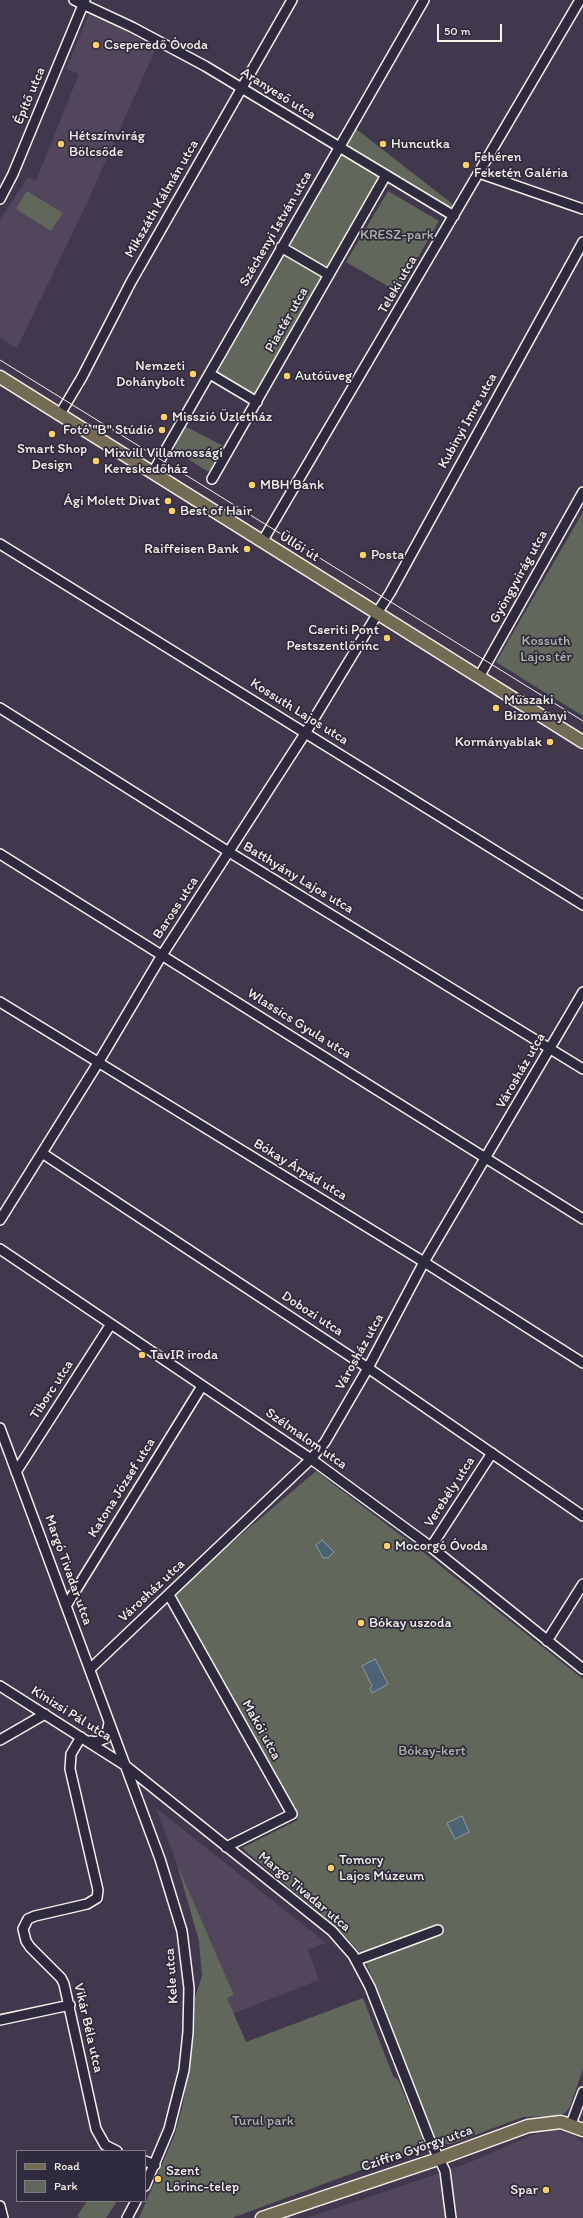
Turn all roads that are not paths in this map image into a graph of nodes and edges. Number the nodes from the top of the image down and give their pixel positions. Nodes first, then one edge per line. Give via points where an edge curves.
1 (74, 0) edge
2 (292, 0) edge
3 (424, 0) edge
4 (580, 0) edge
5 (85, 1) edge
6 (242, 88) junction
7 (338, 148) junction
8 (479, 173) junction
9 (386, 175) junction
10 (0, 199) edge
11 (583, 209) edge
12 (454, 216) junction
13 (583, 242) edge
14 (282, 248) junction
15 (329, 275) junction
16 (210, 374) junction
17 (0, 377) edge
18 (257, 402) junction
19 (60, 414) junction
20 (153, 472) junction
21 (212, 479) dead end
22 (583, 492) edge
23 (262, 542) junction
24 (0, 544) edge
25 (378, 613) junction
26 (479, 677) junction
27 (0, 708) edge
28 (306, 732) junction
29 (583, 742) edge
30 (229, 852) junction
31 (0, 854) edge
32 (583, 905) edge
33 (162, 955) junction
34 (583, 992) edge
35 (0, 1002) edge
36 (551, 1048) junction
37 (98, 1063) junction
38 (583, 1069) edge
39 (42, 1153) junction
40 (486, 1157) junction
41 (583, 1219) edge
42 (0, 1220) edge
43 (0, 1249) edge
44 (424, 1262) junction
45 (111, 1324) junction
46 (583, 1363) edge
47 (368, 1368) junction
48 (202, 1386) junction
49 (0, 1428) edge
50 (492, 1453) junction
51 (311, 1459) junction
52 (16, 1472) junction
53 (583, 1516) edge
54 (431, 1547) junction
55 (583, 1584) edge
56 (169, 1595) junction
57 (66, 1606) junction
58 (546, 1641) junction
59 (583, 1669) edge
60 (90, 1670) junction
61 (0, 1686) edge
62 (46, 1714) junction
63 (109, 1722) junction
64 (84, 1739) junction
65 (0, 1740) edge
66 (126, 1766) junction
67 (226, 1846) junction
68 (438, 1930) dead end
69 (357, 1960) junction
70 (70, 2005) junction
71 (0, 2020) edge
72 (583, 2092) edge
73 (571, 2124) junction
74 (583, 2130) edge
75 (115, 2150) edge
76 (438, 2159) junction
77 (146, 2161) edge
78 (155, 2165) junction
79 (146, 2184) edge
80 (136, 2202) edge
81 (137, 2202) edge
82 (0, 2206) edge
83 (2, 2218) edge
84 (127, 2218) edge
85 (133, 2218) edge
86 (262, 2218) edge
87 (451, 2218) edge

1 - 5 street
2 - 6 street, Mikszáth Kálmán utca
3 - 7 street, Széchenyi István utca
4 - 8 street, Teleki utca
5 - 6 street, Aranyeső utca
5 - 10 street, Építő utca via 13,174
6 - 7 street, Aranyeső utca
6 - 19 street, Mikszáth Kálmán utca via 131,282
7 - 9 street, Aranyeső utca
7 - 14 street, Széchenyi István utca
8 - 11 street
8 - 12 street, Teleki utca
9 - 12 street, Aranyeső utca
9 - 15 street, Piactér utca
12 - 23 street, Teleki utca
13 - 25 street, Kubinyi Imre utca
14 - 15 street
14 - 16 street, Széchenyi István utca
15 - 18 street, Piactér utca
16 - 18 street
16 - 20 street, Széchenyi István utca
17 - 19 main road, Üllői út
18 - 21 street, Piactér utca
19 - 20 main road, Üllői út
20 - 23 main road, Üllői út
22 - 26 street, Gyöngyvirág utca
23 - 25 main road, Üllői út
24 - 28 street, Kossuth Lajos utca
25 - 26 main road, Üllői út
25 - 28 street, Baross utca
26 - 29 main road, Üllői út
27 - 30 street, Batthyány Lajos utca
28 - 30 street, Baross utca
28 - 32 street, Kossuth Lajos utca
30 - 33 street, Baross utca
30 - 36 street, Batthyány Lajos utca
31 - 33 street, Wlassics Gyula utca
33 - 37 street, Baross utca
33 - 40 street, Wlassics Gyula utca
34 - 36 street, Városház utca
35 - 37 street, Bókay Árpád utca
36 - 38 street, Batthyány Lajos utca
36 - 40 street, Városház utca
37 - 39 street, Baross utca
37 - 44 street, Bókay Árpád utca
39 - 42 street, Baross utca
39 - 47 street, Dobozi utca
40 - 41 street, Wlassics Gyula utca
40 - 44 street, Városház utca
43 - 45 street, Szélmalom utca
44 - 46 street, Bókay Árpád utca
44 - 47 street, Városház utca
45 - 48 street, Szélmalom utca
45 - 52 street, Tiborc utca
47 - 50 street, Dobozi utca
47 - 51 street, Városház utca via 325,1442
48 - 51 street, Szélmalom utca
48 - 57 street, Katona József utca
49 - 52 street, Margó Tivadar utca
50 - 53 street, Dobozi utca
50 - 54 street, Verebély utca
51 - 54 street, Szélmalom utca
51 - 56 street, Városház utca
52 - 57 street, Margó Tivadar utca
54 - 58 street, Szélmalom utca
55 - 58 street
56 - 60 street, Városház utca
56 - 67 street, Makói utca via 292,1814
57 - 60 street, Margó Tivadar utca
58 - 59 street, Szélmalom utca
60 - 63 street, Margó Tivadar utca
61 - 62 street, Kinizsi Pál utca
62 - 64 street, Kinizsi Pál utca
62 - 65 street
63 - 64 street via 106,1738 96,1742
63 - 66 street, Margó Tivadar utca
64 - 66 street, Kinizsi Pál utca
64 - 70 street, Vikár Béla utca via 71,1754 70,1769 98,1890 97,1898 87,1904 35,1916 28,1919 23,1929 23,1935 30,1946 61,1978
66 - 67 street, Margó Tivadar utca
66 - 78 street, Kele utca via 179,1916 188,1967 189,2010 184,2070 176,2104
67 - 69 street, Margó Tivadar utca via 332,1931
68 - 69 street
69 - 76 street, Margó Tivadar utca
70 - 71 street
70 - 75 street, Vikár Béla utca via 96,2129 105,2145
72 - 73 street
73 - 74 main road, Cziffra György utca
73 - 76 main road, Cziffra György utca via 551,2122 528,2126
76 - 86 main road, Cziffra György utca
76 - 87 street, Margó Tivadar utca via 447,2181
77 - 78 street
78 - 79 street, Kele utca
80 - 84 street
81 - 85 street
82 - 83 street

